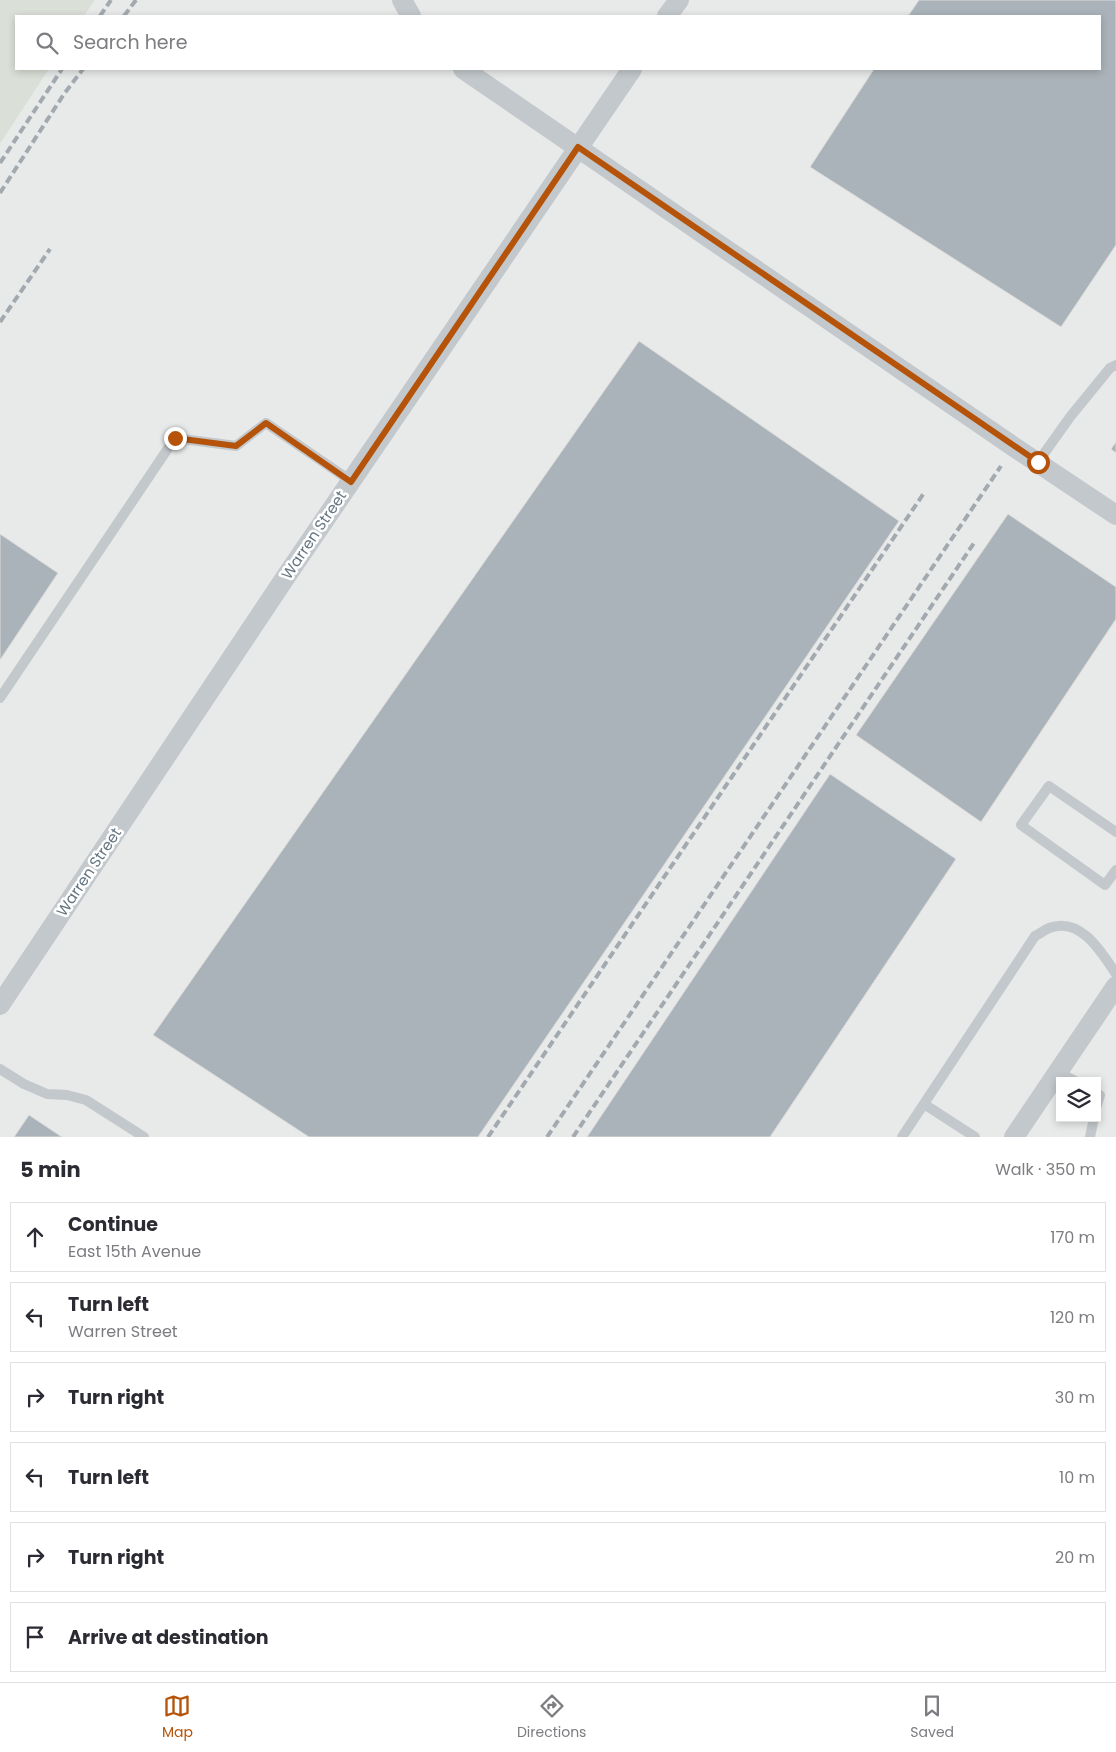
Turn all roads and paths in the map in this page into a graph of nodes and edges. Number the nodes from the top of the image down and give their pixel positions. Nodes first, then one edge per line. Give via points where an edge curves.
1 (402, 0) edge
2 (679, 0) edge
3 (410, 15) edge
4 (669, 15) edge
5 (464, 70) edge
6 (631, 70) edge
7 (578, 147) junction
8 (1116, 365) edge
9 (1038, 462) junction
10 (351, 482) junction
11 (1116, 515) edge
12 (0, 698) edge
13 (1116, 832) edge
14 (1116, 870) edge
15 (1116, 974) edge
16 (1116, 986) edge
17 (0, 1005) edge
18 (0, 1069) edge
19 (1066, 1076) edge
20 (924, 1104) junction
21 (1093, 1122) edge
22 (144, 1137) edge
23 (902, 1137) edge
24 (975, 1137) edge
25 (1014, 1137) edge
26 (1090, 1137) edge

1 - 3 street
2 - 4 street
5 - 7 street
6 - 7 street, Warren Street
7 - 9 street
7 - 10 street, Warren Street
8 - 9 lane via 1110,368 1070,417
9 - 11 street
10 - 12 lane via 266,423 236,446 175,438
10 - 17 street, Warren Street
13 - 14 lane via 1049,786 1021,825 1105,885
15 - 20 lane via 1096,944 1080,932 1063,926 1049,928 1035,936
16 - 19 street
18 - 22 lane via 46,1094 86,1100
19 - 25 street
20 - 23 lane
20 - 24 lane
21 - 26 lane

